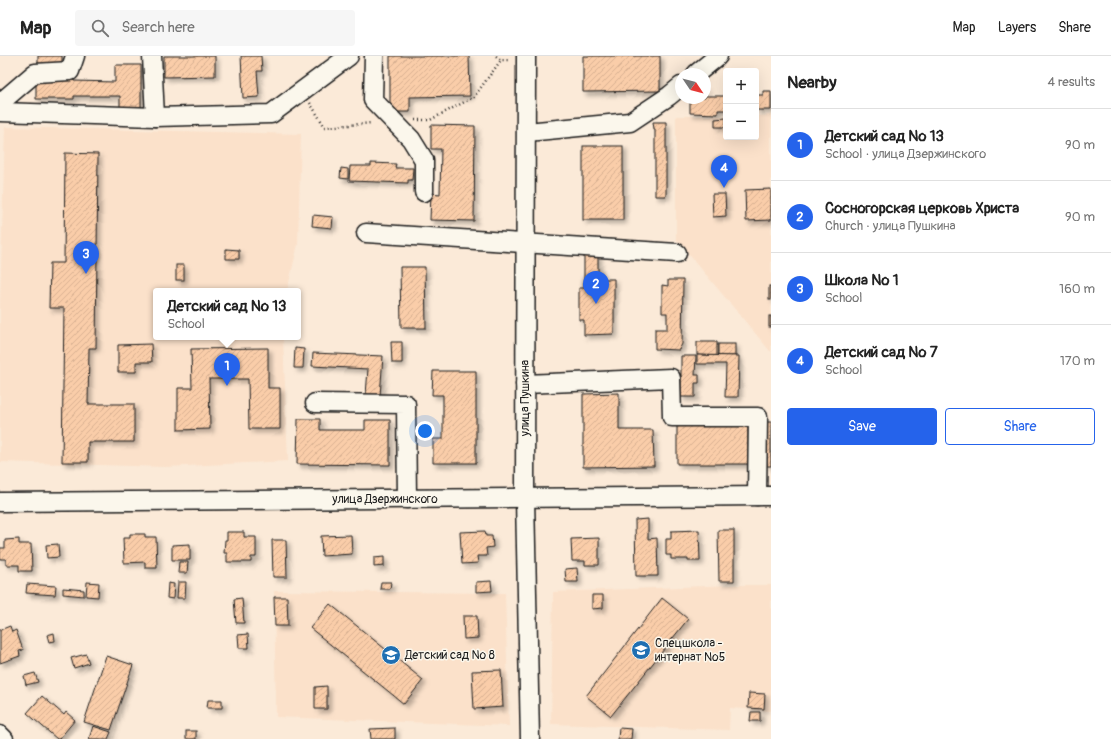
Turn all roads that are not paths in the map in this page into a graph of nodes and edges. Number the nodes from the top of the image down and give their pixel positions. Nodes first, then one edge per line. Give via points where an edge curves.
1 (75, 56) edge
2 (152, 56) edge
3 (349, 56) edge
4 (374, 56) edge
5 (526, 56) edge
6 (718, 56) edge
7 (703, 68) edge
8 (675, 91) edge
9 (0, 103) edge
10 (0, 112) edge
11 (155, 117) junction
12 (527, 132) junction
13 (424, 192) dead end
14 (366, 233) dead end
15 (526, 243) junction
16 (677, 253) dead end
17 (526, 384) junction
18 (315, 403) dead end
19 (764, 496) edge
20 (525, 498) junction
21 (407, 499) junction
22 (0, 502) edge
23 (0, 735) edge
24 (4, 739) edge
25 (530, 739) edge

1 - 9 street via 70,71 35,73
2 - 11 street
3 - 11 street via 271,114
4 - 13 street via 373,100 411,139 424,160
5 - 12 street, улица Пушкина
6 - 7 street
8 - 12 street via 630,122
10 - 11 street
12 - 15 street, улица Пушкина
14 - 15 street
15 - 16 street
15 - 17 street, улица Пушкина
17 - 19 street via 671,378 672,417 758,417
17 - 20 street, улица Пушкина
18 - 21 street via 406,404
19 - 20 street, улица Дзержинского
20 - 21 street, улица Дзержинского
20 - 25 street, улица Пушкина
21 - 22 street, улица Дзержинского
23 - 24 street

